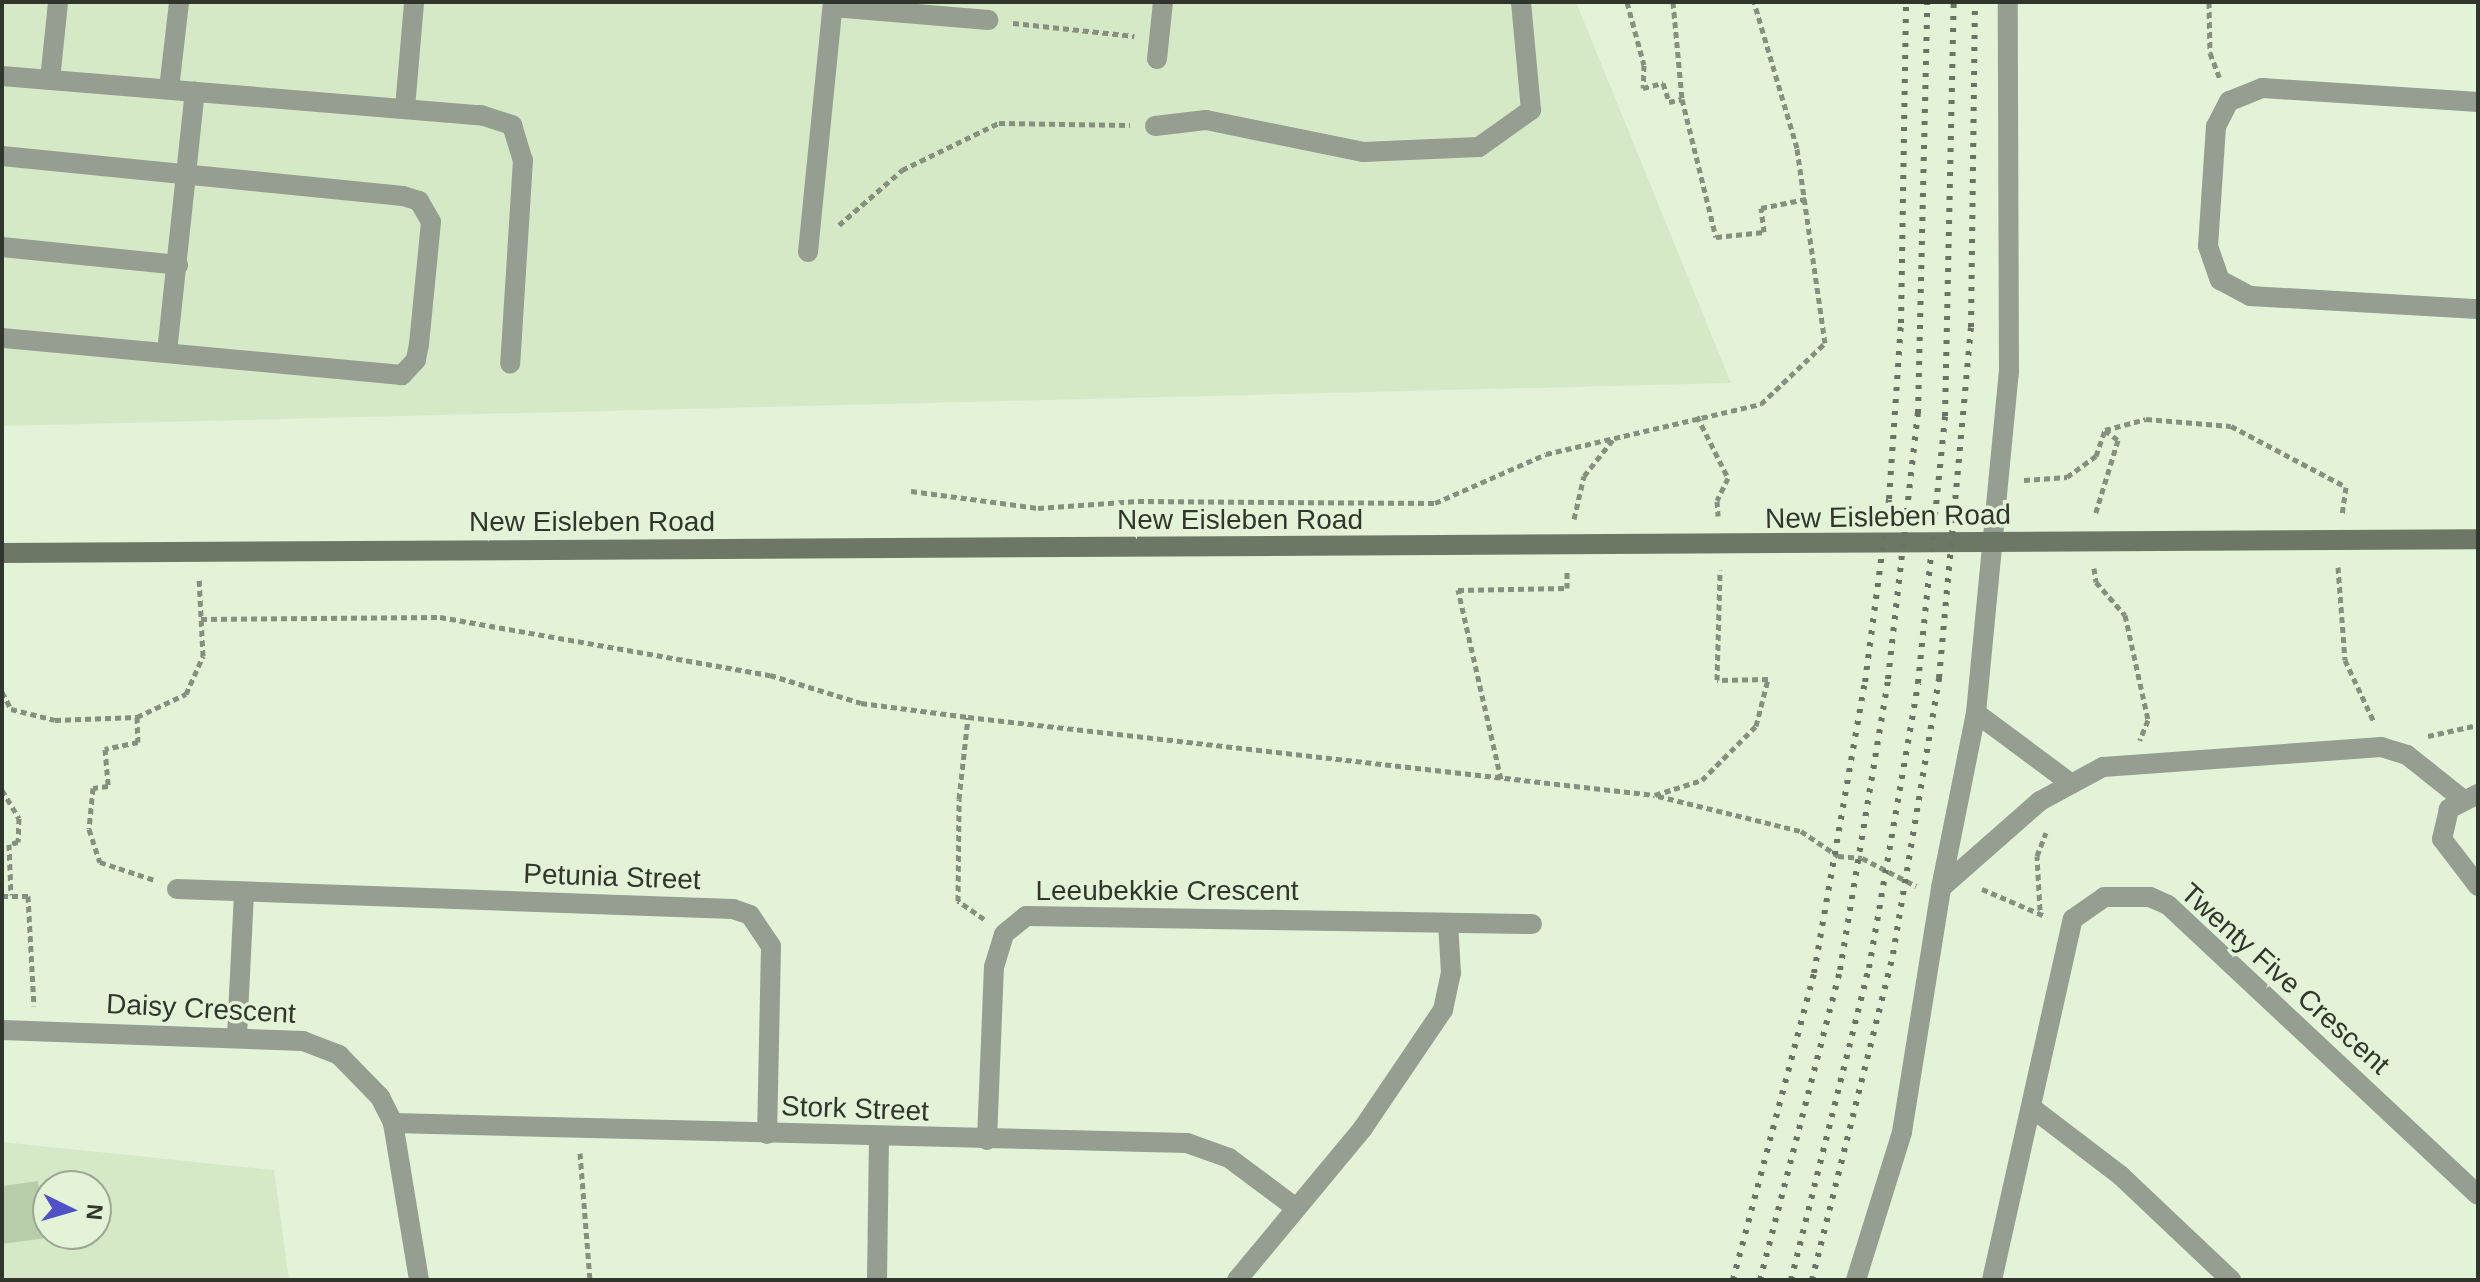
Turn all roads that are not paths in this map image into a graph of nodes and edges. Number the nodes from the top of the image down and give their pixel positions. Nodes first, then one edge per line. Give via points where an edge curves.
1 (58, 2) edge
2 (179, 2) edge
3 (414, 2) edge
4 (1163, 2) edge
5 (1521, 2) edge
6 (2008, 2) edge
7 (833, 4) edge
8 (988, 20) road end
9 (1158, 49) road end
10 (2, 76) edge
11 (50, 80) junction
12 (169, 89) junction
13 (195, 91) junction
14 (2478, 102) edge
15 (405, 108) junction
16 (1155, 126) road end
17 (2, 156) edge
18 (187, 175) junction
19 (2, 247) edge
20 (808, 252) road end
21 (178, 265) junction
22 (2478, 309) edge
23 (2, 338) edge
24 (167, 352) junction
25 (510, 364) dead end
26 (2478, 539) edge
27 (2, 553) edge
28 (1976, 713) junction
29 (2069, 782) junction
30 (2470, 796) edge
31 (2478, 886) edge
32 (1941, 888) junction
33 (177, 889) road end
34 (244, 892) junction
35 (1448, 923) junction
36 (1532, 924) dead end
37 (2, 1030) edge
38 (237, 1036) junction
39 (2032, 1108) junction
40 (393, 1123) junction
41 (767, 1134) junction
42 (879, 1137) junction
43 (987, 1140) junction
44 (2478, 1195) edge
45 (1296, 1208) junction
46 (419, 1280) edge
47 (877, 1280) edge
48 (1237, 1280) edge
49 (1856, 1280) edge
50 (1992, 1280) edge
51 (2231, 1280) edge

1 - 11 street
2 - 12 street
3 - 15 street
4 - 9 street
5 - 16 street via 1531,110 1479,147 1363,152 1206,120
6 - 28 street via 2009,373
7 - 8 street
7 - 20 street
10 - 11 street
11 - 12 street
12 - 13 street
13 - 15 street
13 - 18 street
14 - 22 street via 2262,88 2229,101 2216,126 2208,246 2212,268 2233,291
15 - 25 street via 500,118 520,139
17 - 18 street
18 - 21 street
18 - 24 street via 419,201 431,222 419,344 409,371 389,376
19 - 21 street
21 - 24 street
23 - 24 street
26 - 27 main road, New Eisleben Road
28 - 29 street
28 - 32 street
29 - 30 street via 2132,763 2381,747 2407,755
29 - 32 street
30 - 31 street via 2445,816 2442,839
32 - 49 street via 1902,1132
33 - 34 street, Petunia Street
34 - 38 street
34 - 41 street, Petunia Street via 733,909 750,915 771,946
35 - 36 street, Leeubekkie Crescent
35 - 43 street, Leeubekkie Crescent via 1038,914 1015,921 1004,934 994,967
35 - 45 street via 1451,973 1443,1010 1390,1092
37 - 38 street, Daisy Crescent
38 - 40 street, Daisy Crescent via 303,1041 339,1055 380,1097
39 - 44 street, Twenty Five Crescent via 2073,919 2104,897 2150,897 2168,905
39 - 50 street, Twenty Five Crescent
39 - 51 street via 2120,1175
40 - 41 street, Stork Street
40 - 46 street, Daisy Crescent
41 - 42 street, Stork Street
42 - 43 street, Stork Street
42 - 47 street
43 - 45 street, Stork Street via 1205,1146
45 - 48 street

